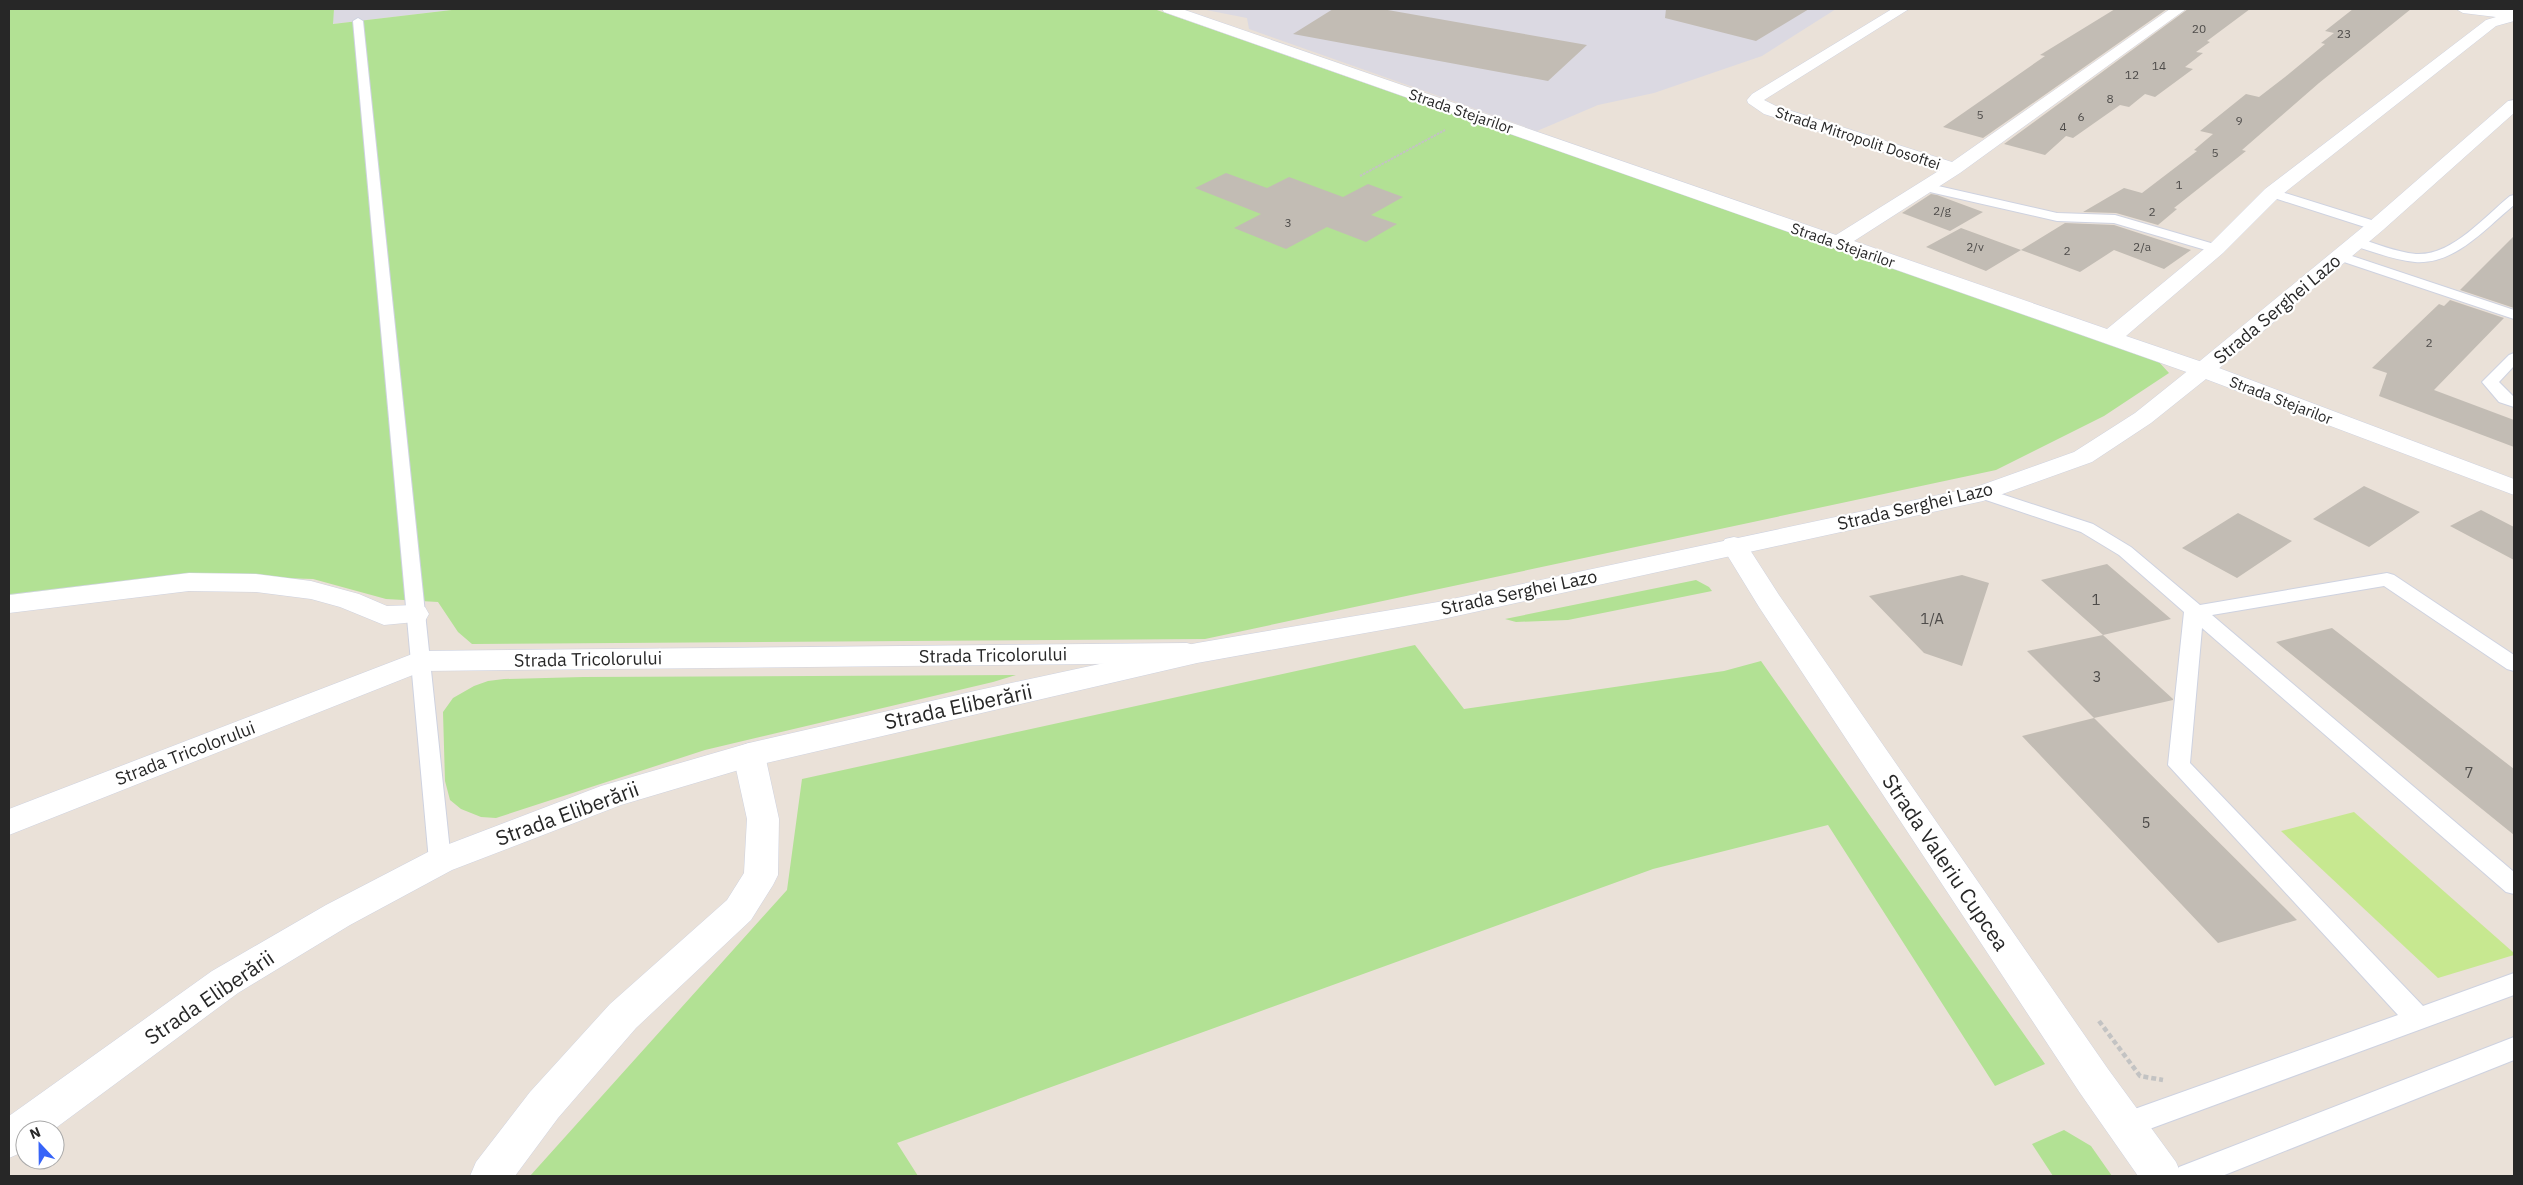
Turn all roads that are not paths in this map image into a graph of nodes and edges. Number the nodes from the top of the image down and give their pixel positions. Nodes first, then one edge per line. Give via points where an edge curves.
1 (1169, 9) edge
2 (1902, 9) edge
3 (2179, 9) edge
4 (2463, 9) edge
5 (2514, 15) edge
6 (358, 21) dead end
7 (2514, 105) edge
8 (1954, 169) junction
9 (1925, 187) junction
10 (2272, 193) junction
11 (2514, 199) edge
12 (2376, 226) junction
13 (1838, 243) junction
14 (2216, 249) junction
15 (2348, 249) junction
16 (2514, 316) edge
17 (2110, 338) junction
18 (2514, 358) edge
19 (2203, 370) junction
20 (2514, 402) edge
21 (2514, 488) edge
22 (1983, 493) junction
23 (1734, 545) junction
24 (9, 604) edge
25 (2194, 612) junction
26 (414, 614) junction
27 (1198, 653) junction
28 (420, 661) junction
29 (2514, 664) edge
30 (749, 755) junction
31 (9, 822) edge
32 (440, 861) junction
33 (2514, 886) edge
34 (2514, 984) edge
35 (2418, 1018) junction
36 (2514, 1048) edge
37 (2125, 1125) junction
38 (9, 1139) edge
39 (490, 1176) edge
40 (2162, 1176) edge
41 (2189, 1176) edge

1 - 13 street, Strada Stejarilor
2 - 8 street, Strada Mitropolit Dosoftei via 1755,100 1760,106
3 - 8 street
4 - 5 street
5 - 10 street via 2491,23
6 - 26 lane
7 - 12 street, Strada Serghei Lazo
8 - 9 street, Strada Mitropolit Dosoftei
9 - 13 street
9 - 14 lane, Strada Mitropolit Dosoftei via 2057,216 2115,219
10 - 12 lane
10 - 14 street
11 - 15 lane via 2446,253 2425,258
12 - 15 street, Strada Serghei Lazo
13 - 17 street, Strada Stejarilor
14 - 17 street
15 - 16 lane
15 - 19 street, Strada Serghei Lazo
17 - 19 street, Strada Stejarilor
18 - 20 lane via 2490,382 2506,399
19 - 21 street, Strada Stejarilor
19 - 22 street, Strada Serghei Lazo via 2143,418 2083,457
22 - 23 street, Strada Serghei Lazo
22 - 25 lane via 2087,528 2125,551
23 - 27 street, Strada Serghei Lazo via 1438,611
23 - 37 street, Strada Valeriu Cupcea
24 - 26 street via 189,582 256,583 311,590 349,600 384,616
25 - 29 lane via 2387,579
25 - 33 lane
25 - 35 lane via 2179,765
26 - 28 lane
27 - 28 street, Strada Tricolorului
27 - 30 street, Strada Eliberării
28 - 31 street, Strada Tricolorului
28 - 32 lane
30 - 32 street, Strada Eliberării via 612,794
30 - 39 street via 763,819 761,875 739,910 623,1016 544,1105
32 - 38 street, Strada Eliberării via 338,915 226,982
34 - 35 lane
35 - 37 lane
36 - 41 lane
37 - 40 street, Strada Valeriu Cupcea

